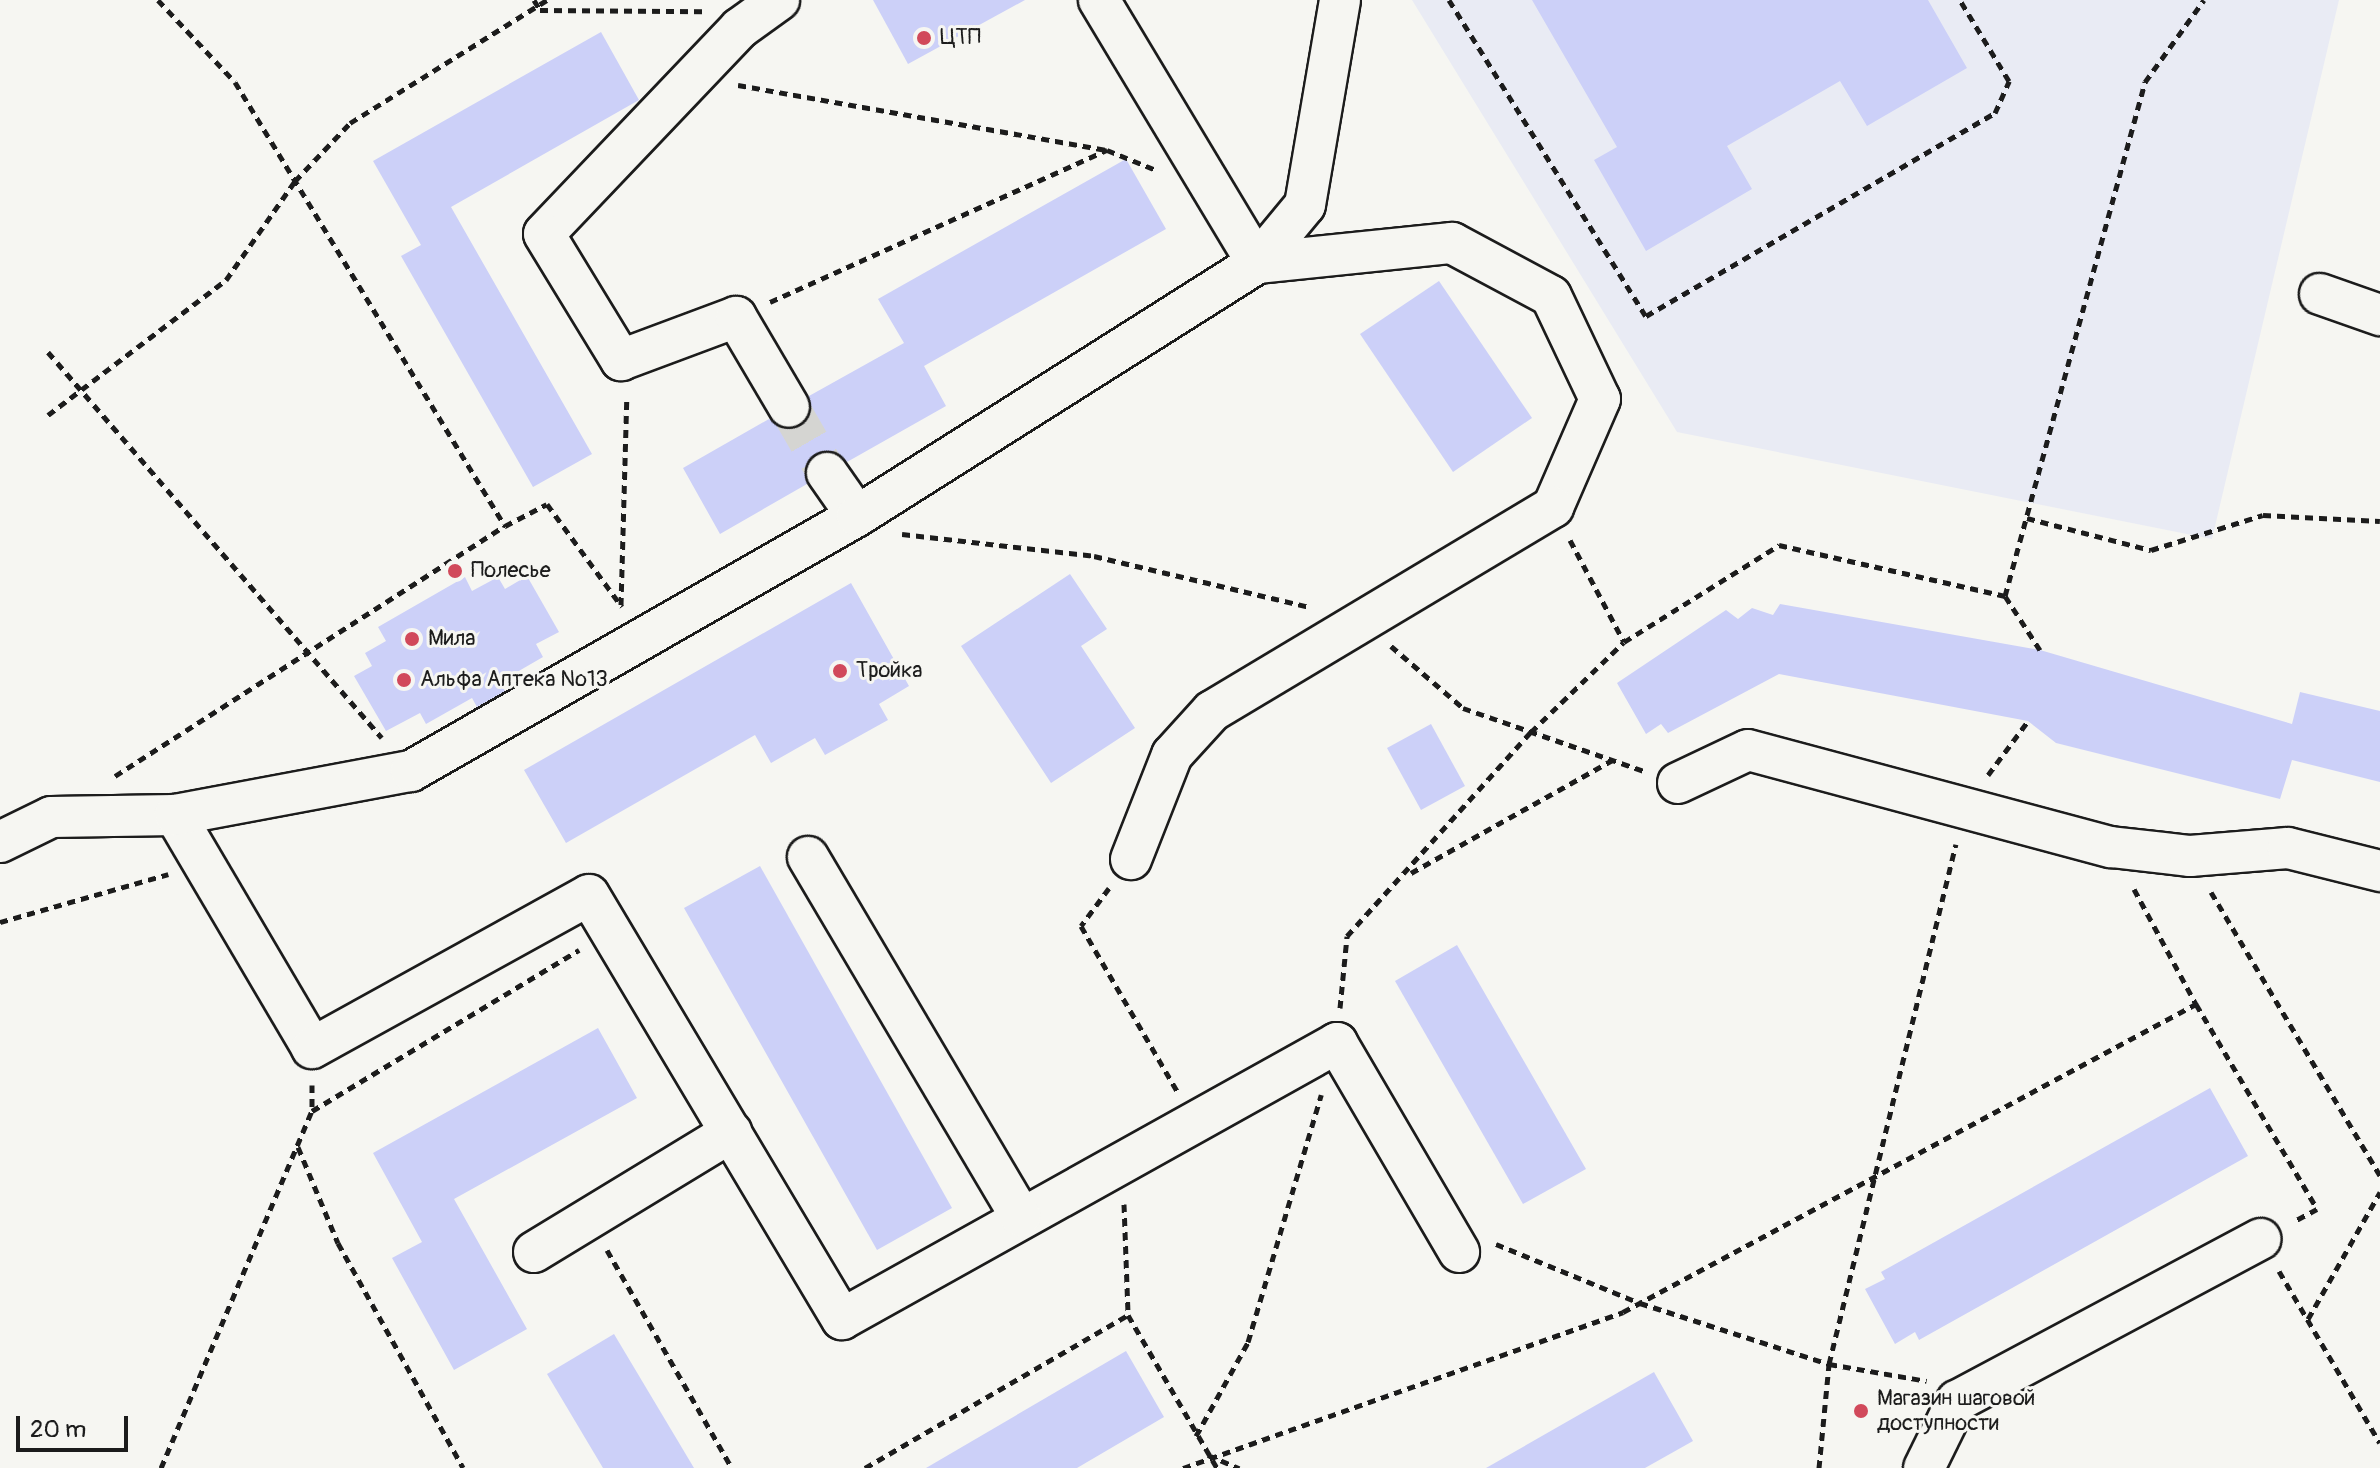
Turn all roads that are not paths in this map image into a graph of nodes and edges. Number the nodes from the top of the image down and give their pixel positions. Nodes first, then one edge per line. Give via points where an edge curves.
1 (1099, 0) edge
2 (1340, 0) edge
3 (770, 6) edge
4 (1257, 263) junction
5 (2320, 294) dead end
6 (2380, 315) edge
7 (789, 407) tunnel mouth
8 (827, 473) tunnel mouth
9 (857, 516) junction
10 (1678, 783) road end
11 (175, 815) junction
12 (0, 842) edge
13 (808, 857) dead end
14 (1131, 859) road end
15 (2380, 871) edge
16 (731, 1132) junction
17 (1020, 1216) junction
18 (2260, 1239) road end
19 (534, 1252) dead end
20 (1459, 1252) road end
21 (1924, 1468) edge

1 - 4 street
2 - 4 street via 1305,205
3 - 7 street via 693,77 544,234 621,360 736,317
4 - 9 street
4 - 14 street via 1452,243 1551,296 1600,399 1553,507 1212,711 1172,755
5 - 6 street
8 - 9 street
9 - 11 street via 411,771
10 - 15 street via 1748,750 2111,847 2190,856 2288,848
11 - 12 street via 51,817
11 - 16 street via 312,1048 589,895
13 - 17 street
16 - 17 street via 842,1319
16 - 19 street
17 - 20 street via 1337,1043
18 - 21 street via 1957,1401

